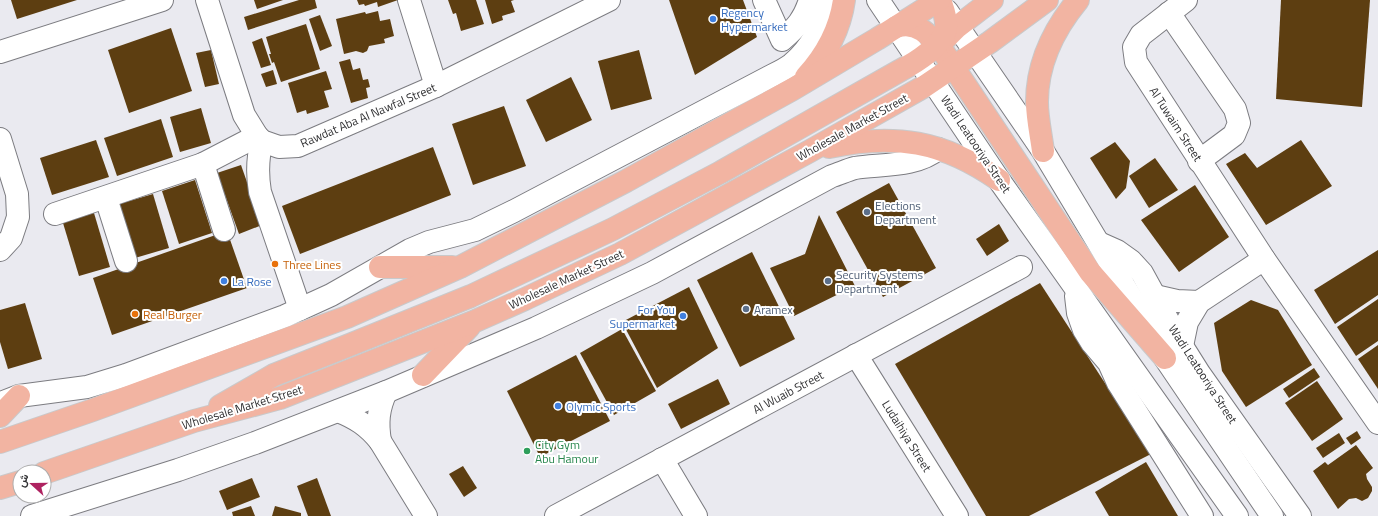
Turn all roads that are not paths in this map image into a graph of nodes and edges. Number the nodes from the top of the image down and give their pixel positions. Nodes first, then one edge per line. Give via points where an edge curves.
1 (162, 0) edge
2 (207, 0) edge
3 (409, 0) edge
4 (609, 0) edge
5 (764, 0) edge
6 (810, 0) edge
7 (828, 0) edge
8 (844, 0) edge
9 (878, 0) edge
10 (939, 0) edge
11 (992, 0) edge
12 (1047, 0) edge
13 (1078, 0) edge
14 (1186, 0) edge
15 (912, 7) edge
16 (1169, 13) junction
17 (896, 27) junction
18 (957, 27) junction
19 (939, 44) junction
20 (0, 52) edge
21 (975, 52) junction
22 (918, 59) junction
23 (954, 66) junction
24 (933, 80) junction
25 (436, 86) junction
26 (792, 89) junction
27 (0, 139) edge
28 (259, 139) junction
29 (938, 149) junction
30 (810, 151) junction
31 (1043, 151) junction
32 (1199, 161) junction
33 (203, 164) junction
34 (999, 180) junction
35 (106, 198) junction
36 (55, 214) dead end
37 (224, 230) dead end
38 (1099, 242) junction
39 (0, 250) edge
40 (1264, 259) junction
41 (126, 261) dead end
42 (380, 267) junction
43 (460, 267) junction
44 (1020, 267) dead end
45 (1074, 287) junction
46 (1155, 296) junction
47 (1199, 302) junction
48 (300, 309) junction
49 (473, 322) junction
50 (1173, 352) junction
51 (856, 355) junction
52 (423, 375) junction
53 (386, 392) junction
54 (10, 400) edge
55 (338, 411) junction
56 (0, 416) edge
57 (194, 421) junction
58 (1378, 423) edge
59 (380, 441) junction
60 (0, 442) edge
61 (662, 459) junction
62 (1204, 468) junction
63 (52, 470) edge
64 (12, 484) edge
65 (0, 488) edge
66 (32, 516) edge
67 (426, 516) edge
68 (556, 516) edge
69 (696, 516) edge
70 (957, 516) edge
71 (1202, 516) edge
72 (1217, 516) edge
73 (1237, 516) edge
74 (1272, 516) edge
75 (1300, 516) edge

1 - 20 street
2 - 28 street via 244,115
3 - 25 street
4 - 25 street, Rawdat Aba Al Nawfal Street
5 - 6 street via 782,40 797,27 806,14
7 - 42 street via 824,19 816,37 792,64 514,212 475,230 429,242
8 - 26 main road via 838,25 830,43 811,71
9 - 17 street, Wadi Leatooriya Street
10 - 15 main road
10 - 18 street, Wadi Leatooriya Street
10 - 19 main road via 946,27
11 - 18 main road
12 - 21 main road, Wholesale Market Street
13 - 31 main road via 1056,31 1044,57 1037,101
14 - 16 street, Al Tuwaim Street
15 - 17 main road
15 - 19 main road
16 - 32 street, Al Tuwaim Street via 1141,35 1134,48 1136,62
16 - 32 street via 1235,109 1239,123 1234,135
17 - 19 main road via 916,26
17 - 22 street, Wadi Leatooriya Street
17 - 26 main road
18 - 19 main road
18 - 21 street, Wadi Leatooriya Street
19 - 21 main road via 954,54 966,55
19 - 22 main road
19 - 23 main road
19 - 24 main road via 930,60 929,67
21 - 23 main road, Wholesale Market Street
21 - 31 street, Wadi Leatooriya Street
22 - 24 street, Wadi Leatooriya Street
22 - 57 main road via 721,172 614,229 471,296 274,375
23 - 24 main road, Wholesale Market Street
23 - 50 main road via 1090,272
24 - 30 main road, Wholesale Market Street
24 - 34 street, Wadi Leatooriya Street
25 - 28 street, Rawdat Aba Al Nawfal Street via 298,146 279,147
26 - 43 main road via 626,181
27 - 39 street via 18,194 18,217 11,238
28 - 33 street
28 - 48 street via 257,178 260,192
29 - 30 main road via 920,144 877,140
29 - 34 main road via 962,157
29 - 52 street via 906,162 853,169 832,176 652,273 536,328
30 - 49 main road, Wholesale Market Street via 620,254
31 - 38 street, Wadi Leatooriya Street
32 - 40 street, Al Tuwaim Street
33 - 35 street
33 - 37 street
34 - 45 street, Wadi Leatooriya Street
35 - 36 street
35 - 41 street
38 - 46 street, Wadi Leatooriya Street via 1131,261
38 - 50 street, Wadi Leatooriya Street via 1136,304
40 - 47 street
40 - 58 street, Al Tuwaim Street
42 - 43 main road
42 - 48 street via 331,295
43 - 60 main road via 340,320
44 - 51 street, Al Wuaib Street
45 - 62 street, Wadi Leatooriya Street
45 - 71 street, Wadi Leatooriya Street via 1078,313 1088,337 1109,363 1118,383
46 - 47 street
46 - 50 street, Wadi Leatooriya Street
47 - 50 street
48 - 54 street via 126,375 87,387
49 - 52 main road
49 - 57 main road, Wholesale Market Street via 280,398
50 - 74 street, Wadi Leatooriya Street
50 - 75 street, Wadi Leatooriya Street via 1199,373
51 - 61 street, Al Wuaib Street
51 - 70 street, Ludaihiya Street
52 - 53 street
53 - 55 street
53 - 59 street via 378,416
54 - 56 main road
55 - 59 street via 362,422
55 - 66 street via 192,465
57 - 63 main road, Wholesale Market Street
59 - 67 street
61 - 68 street, Al Wuaib Street
61 - 69 street
62 - 72 street
62 - 73 street, Wadi Leatooriya Street
64 - 65 main road

